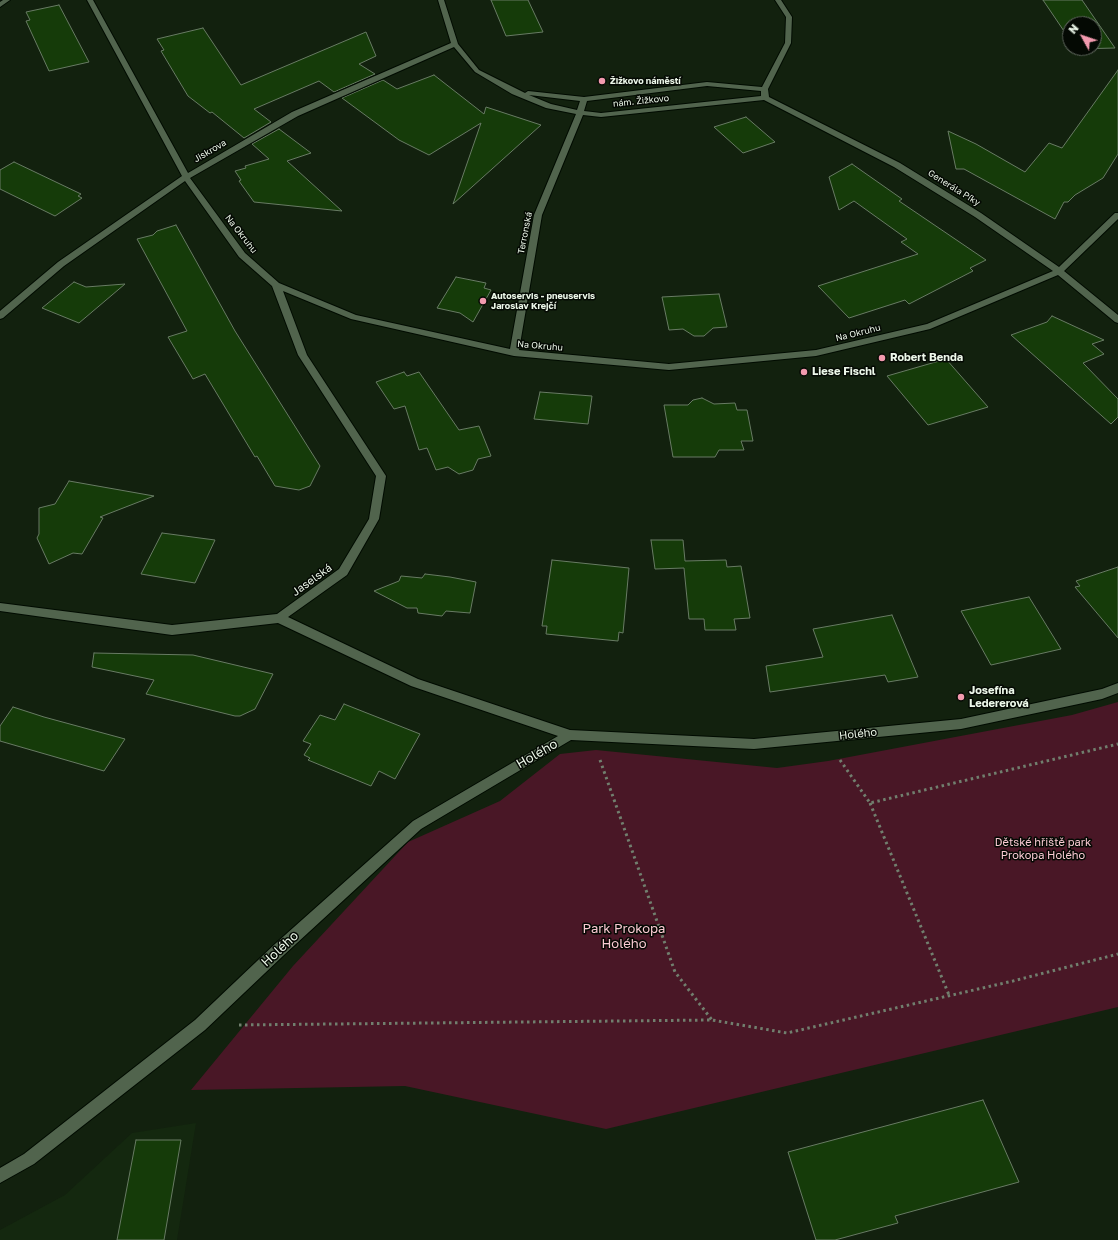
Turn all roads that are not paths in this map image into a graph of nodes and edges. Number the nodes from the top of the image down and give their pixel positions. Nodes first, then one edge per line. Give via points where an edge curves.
1 (7, 0) edge
2 (90, 0) edge
3 (441, 0) edge
4 (778, 0) edge
5 (0, 5) edge
6 (455, 44) junction
7 (515, 92) junction
8 (765, 94) junction
9 (584, 99) junction
10 (580, 114) junction
11 (186, 177) junction
12 (1118, 215) edge
13 (1059, 270) junction
14 (276, 285) junction
15 (0, 316) edge
16 (1118, 320) edge
17 (514, 354) junction
18 (0, 607) edge
19 (280, 618) junction
20 (1118, 688) edge
21 (570, 735) junction
22 (0, 1176) edge

1 - 5 street
2 - 11 street, Na Okruhu
3 - 6 street, nám. Žižkovo
4 - 8 street via 789,17 788,43
6 - 7 street, nám. Žižkovo via 477,71
6 - 11 street, Jiskrova via 295,114
7 - 9 street, nám. Žižkovo
7 - 10 street, nám. Žižkovo via 549,106
8 - 9 street, nám. Žižkovo via 707,84
8 - 10 street, nám. Žižkovo via 601,115
8 - 13 street, Generála Píky via 897,165 978,215
9 - 10 street, Terronská
10 - 17 street, Terronská via 538,215
11 - 14 street, Na Okruhu via 242,255
11 - 15 street, Jiskrova via 61,264
12 - 13 street, Na Okruhu
13 - 16 street, Generála Píky
13 - 17 street, Na Okruhu via 930,326 816,353 669,367
14 - 17 street, Na Okruhu via 354,317
14 - 19 street, Jaselská via 303,355 381,476 374,519 343,572
18 - 19 street, Jaselská via 172,630
19 - 21 street, Holého via 415,683
20 - 21 street, Holého via 1102,694 961,724 754,744
21 - 22 street, Holého via 416,825 200,1025 30,1159

